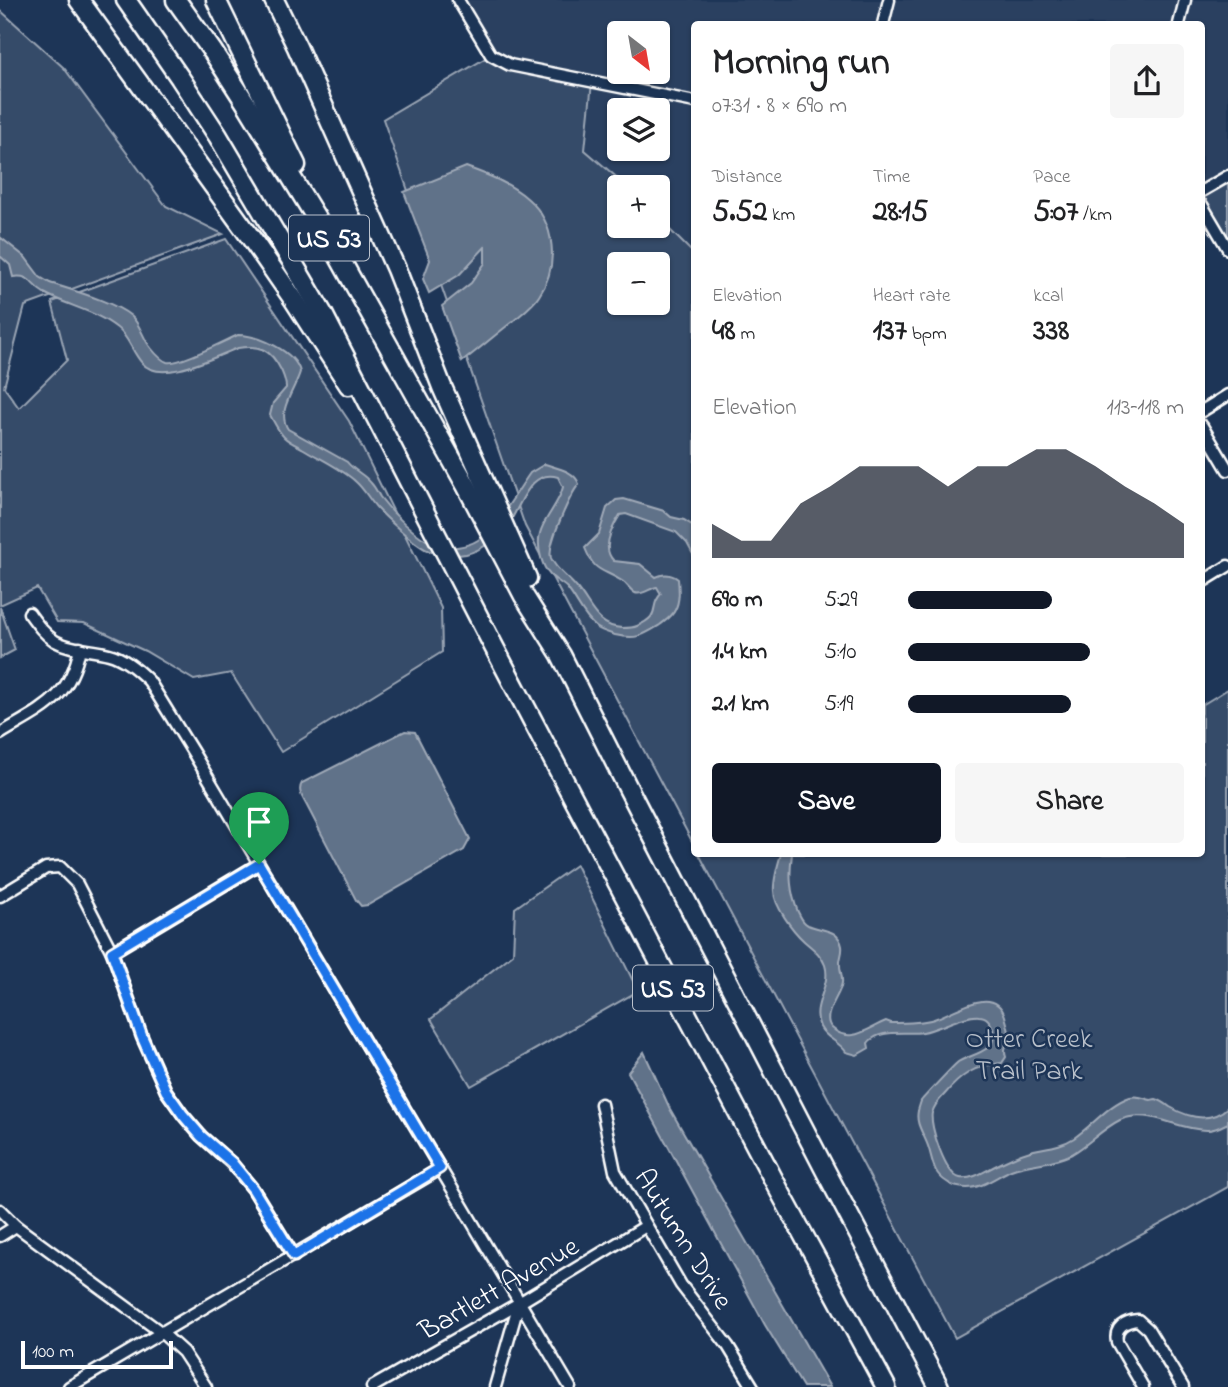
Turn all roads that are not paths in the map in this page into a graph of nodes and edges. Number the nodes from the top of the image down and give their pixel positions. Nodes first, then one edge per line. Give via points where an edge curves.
1 (79, 0) edge
2 (114, 0) edge
3 (126, 0) edge
4 (176, 0) edge
5 (216, 0) edge
6 (267, 0) edge
7 (274, 0) edge
8 (458, 0) edge
9 (889, 0) edge
10 (1185, 0) edge
11 (884, 21) edge
12 (1180, 21) edge
13 (297, 47) junction
14 (691, 101) edge
15 (218, 136) junction
16 (1228, 176) edge
17 (1205, 189) edge
18 (1205, 210) edge
19 (329, 239) junction
20 (1228, 249) edge
21 (1228, 395) edge
22 (1205, 409) edge
23 (1205, 431) edge
24 (1228, 470) edge
25 (408, 481) junction
26 (1228, 566) edge
27 (1205, 580) edge
28 (529, 596) junction
29 (29, 613) dead end
30 (80, 648) junction
31 (0, 734) edge
32 (259, 864) junction
33 (0, 896) edge
34 (112, 952) junction
35 (601, 1104) dead end
36 (440, 1168) junction
37 (0, 1210) edge
38 (16, 1226) junction
39 (646, 1226) junction
40 (0, 1236) edge
41 (294, 1256) junction
42 (519, 1303) junction
43 (162, 1333) junction
44 (69, 1387) edge
45 (206, 1387) edge
46 (372, 1387) edge
47 (495, 1387) edge
48 (570, 1387) edge
49 (753, 1387) edge
50 (886, 1387) edge
51 (939, 1387) edge
52 (1143, 1387) edge
53 (1183, 1387) edge

1 - 25 highway via 287,290
2 - 15 highway
3 - 15 highway, US 53
4 - 19 highway, US 53
5 - 19 highway
6 - 13 highway
7 - 13 highway
8 - 14 street via 491,55 510,65
9 - 11 street
10 - 12 street
13 - 28 highway via 396,269
15 - 25 highway, US 53 via 323,314
16 - 17 street
18 - 20 street
19 - 28 highway, US 53
21 - 22 street
23 - 24 street
25 - 50 highway, US 53
26 - 27 street
28 - 51 highway, US 53
29 - 30 street via 48,636
30 - 31 street via 74,672 60,695
30 - 32 street via 110,654 149,681
32 - 34 street
32 - 36 street
33 - 34 street via 46,868 60,867 77,884
34 - 41 street via 166,1091 201,1136 253,1189
35 - 39 street, Autumn Drive via 615,1171
36 - 41 street
36 - 42 street
37 - 38 street
38 - 40 street
38 - 43 street
39 - 42 street, Bartlett Avenue
39 - 49 street, Autumn Drive via 681,1285
41 - 43 street
42 - 46 street, Bartlett Avenue
42 - 47 street
42 - 48 street
43 - 44 street
43 - 45 street via 183,1352
52 - 53 street via 1116,1342 1117,1331 1131,1321 1148,1329

